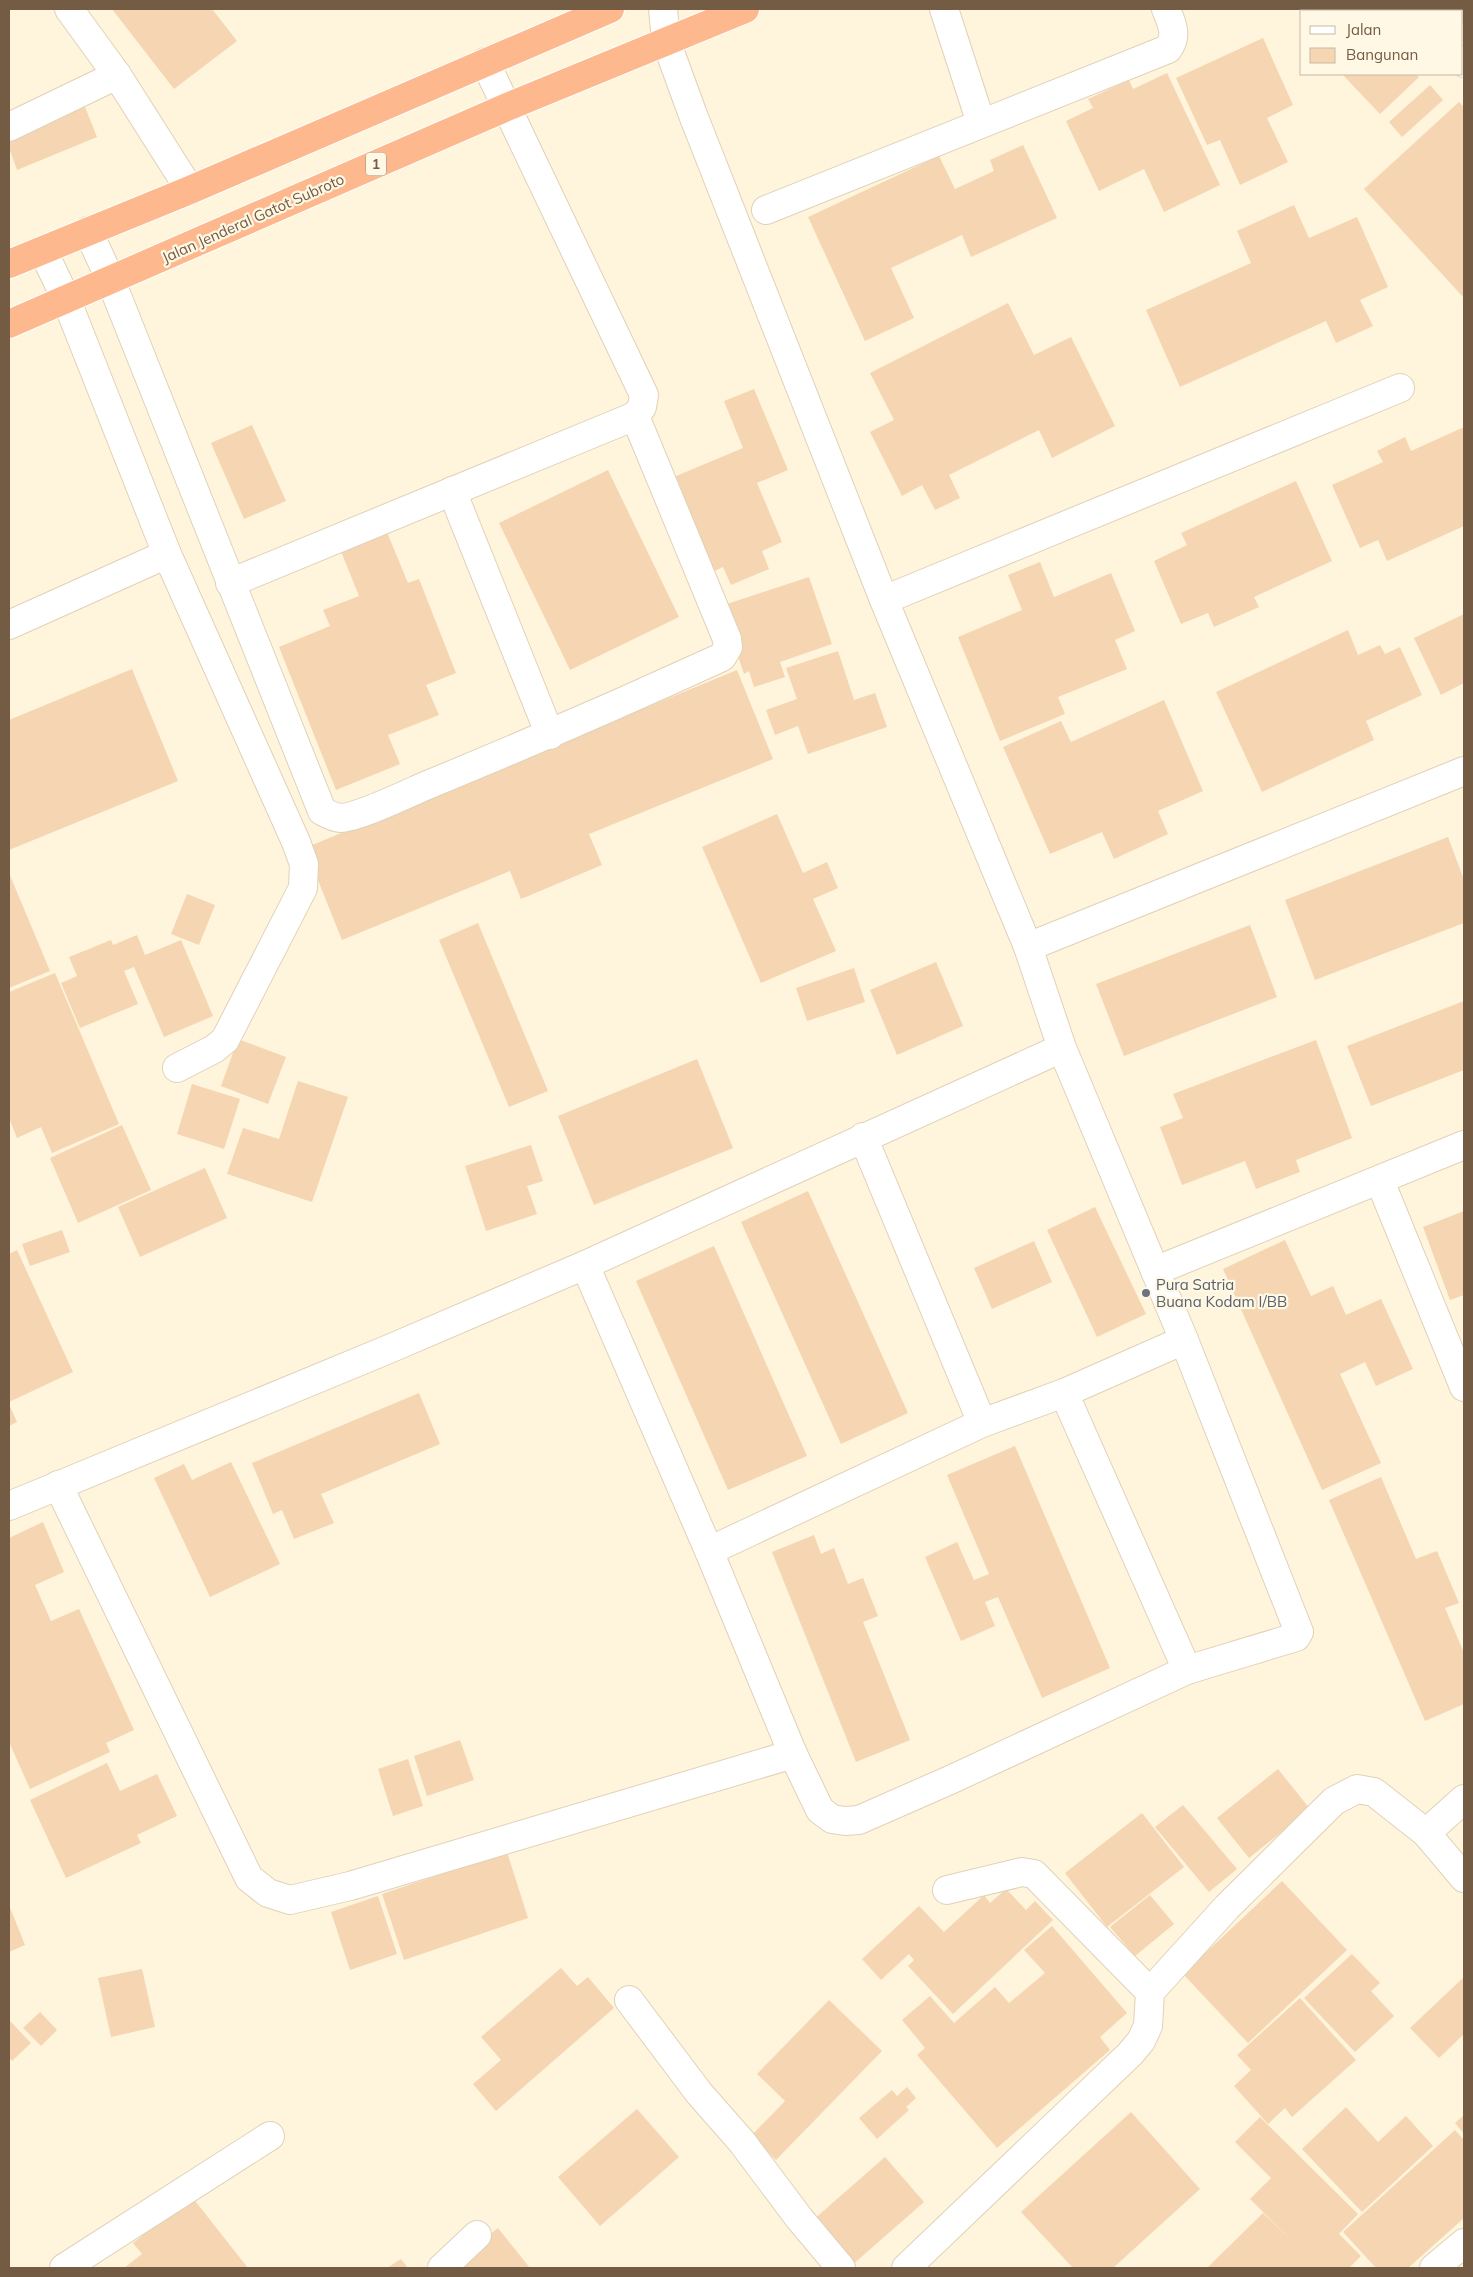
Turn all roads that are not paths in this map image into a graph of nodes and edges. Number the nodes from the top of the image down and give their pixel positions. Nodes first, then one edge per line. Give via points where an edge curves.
1 (69, 9) edge
2 (610, 9) edge
3 (662, 9) edge
4 (745, 9) edge
5 (944, 9) edge
6 (1166, 9) edge
7 (666, 41) junction
8 (486, 62) junction
9 (117, 76) junction
10 (507, 107) junction
11 (981, 123) junction
12 (9, 127) edge
13 (190, 190) junction
14 (766, 210) dead end
15 (88, 231) junction
16 (43, 251) junction
17 (9, 264) edge
18 (111, 281) junction
19 (66, 299) junction
20 (9, 324) edge
21 (1400, 388) dead end
22 (635, 416) junction
23 (452, 491) junction
24 (166, 554) junction
25 (230, 583) junction
26 (884, 600) junction
27 (9, 625) edge
28 (550, 735) junction
29 (1464, 771) edge
30 (1028, 947) junction
31 (1062, 1048) junction
32 (177, 1068) dead end
33 (863, 1137) junction
34 (1464, 1145) edge
35 (1380, 1181) junction
36 (585, 1264) junction
37 (1155, 1271) junction
38 (1184, 1340) junction
39 (1464, 1387) edge
40 (1064, 1393) junction
41 (982, 1423) junction
42 (58, 1485) junction
43 (9, 1506) edge
44 (710, 1551) junction
45 (1187, 1670) junction
46 (792, 1754) junction
47 (1464, 1799) edge
48 (1426, 1833) junction
49 (1464, 1878) edge
50 (947, 1890) dead end
51 (1150, 1992) junction
52 (629, 2000) dead end
53 (270, 2136) dead end
54 (477, 2235) dead end
55 (1464, 2243) edge
56 (64, 2268) edge
57 (442, 2268) edge
58 (840, 2268) edge
59 (906, 2268) edge
60 (1434, 2268) edge

1 - 9 street
2 - 8 highway
3 - 7 street
4 - 7 highway, Jalan Jenderal Gatot Subroto / 1
5 - 11 street
6 - 11 street via 1175,31 1168,49
7 - 10 highway, Jalan Jenderal Gatot Subroto / 1
7 - 26 street
8 - 10 street
8 - 13 highway
9 - 12 street
9 - 13 street
10 - 18 highway, Jalan Jenderal Gatot Subroto / 1
10 - 22 street via 644,395 642,407
11 - 14 street
13 - 15 highway
15 - 16 highway
15 - 18 street
16 - 17 highway
16 - 19 street
18 - 19 highway, Jalan Jenderal Gatot Subroto / 1
18 - 25 street
19 - 20 highway, Jalan Jenderal Gatot Subroto / 1
19 - 24 street
21 - 26 street
22 - 23 street
22 - 28 street via 728,647 722,657
23 - 25 street
23 - 28 street
24 - 27 street
24 - 32 street via 304,864 303,888 225,1040
25 - 28 street via 322,811 331,816 351,816
26 - 30 street
29 - 30 street
30 - 31 street
31 - 33 street
31 - 37 street
33 - 36 street
33 - 41 street
34 - 35 street
35 - 37 street
35 - 39 street
36 - 42 street via 389,1349
36 - 44 street
37 - 38 street
38 - 40 street
38 - 45 street via 1299,1632 1296,1636
40 - 41 street
40 - 45 street
41 - 44 street
42 - 43 street
42 - 46 street via 249,1878 268,1893 290,1900 350,1886
44 - 46 street
45 - 46 street via 859,1820 845,1822 832,1819 820,1810
47 - 48 street
48 - 49 street
48 - 51 street via 1374,1792 1356,1789 1334,1801 1227,1907
50 - 51 street via 1022,1872 1034,1874
51 - 59 street via 1148,2026 1141,2042
52 - 58 street via 699,2093 742,2142
53 - 56 street
54 - 57 street
55 - 60 street

